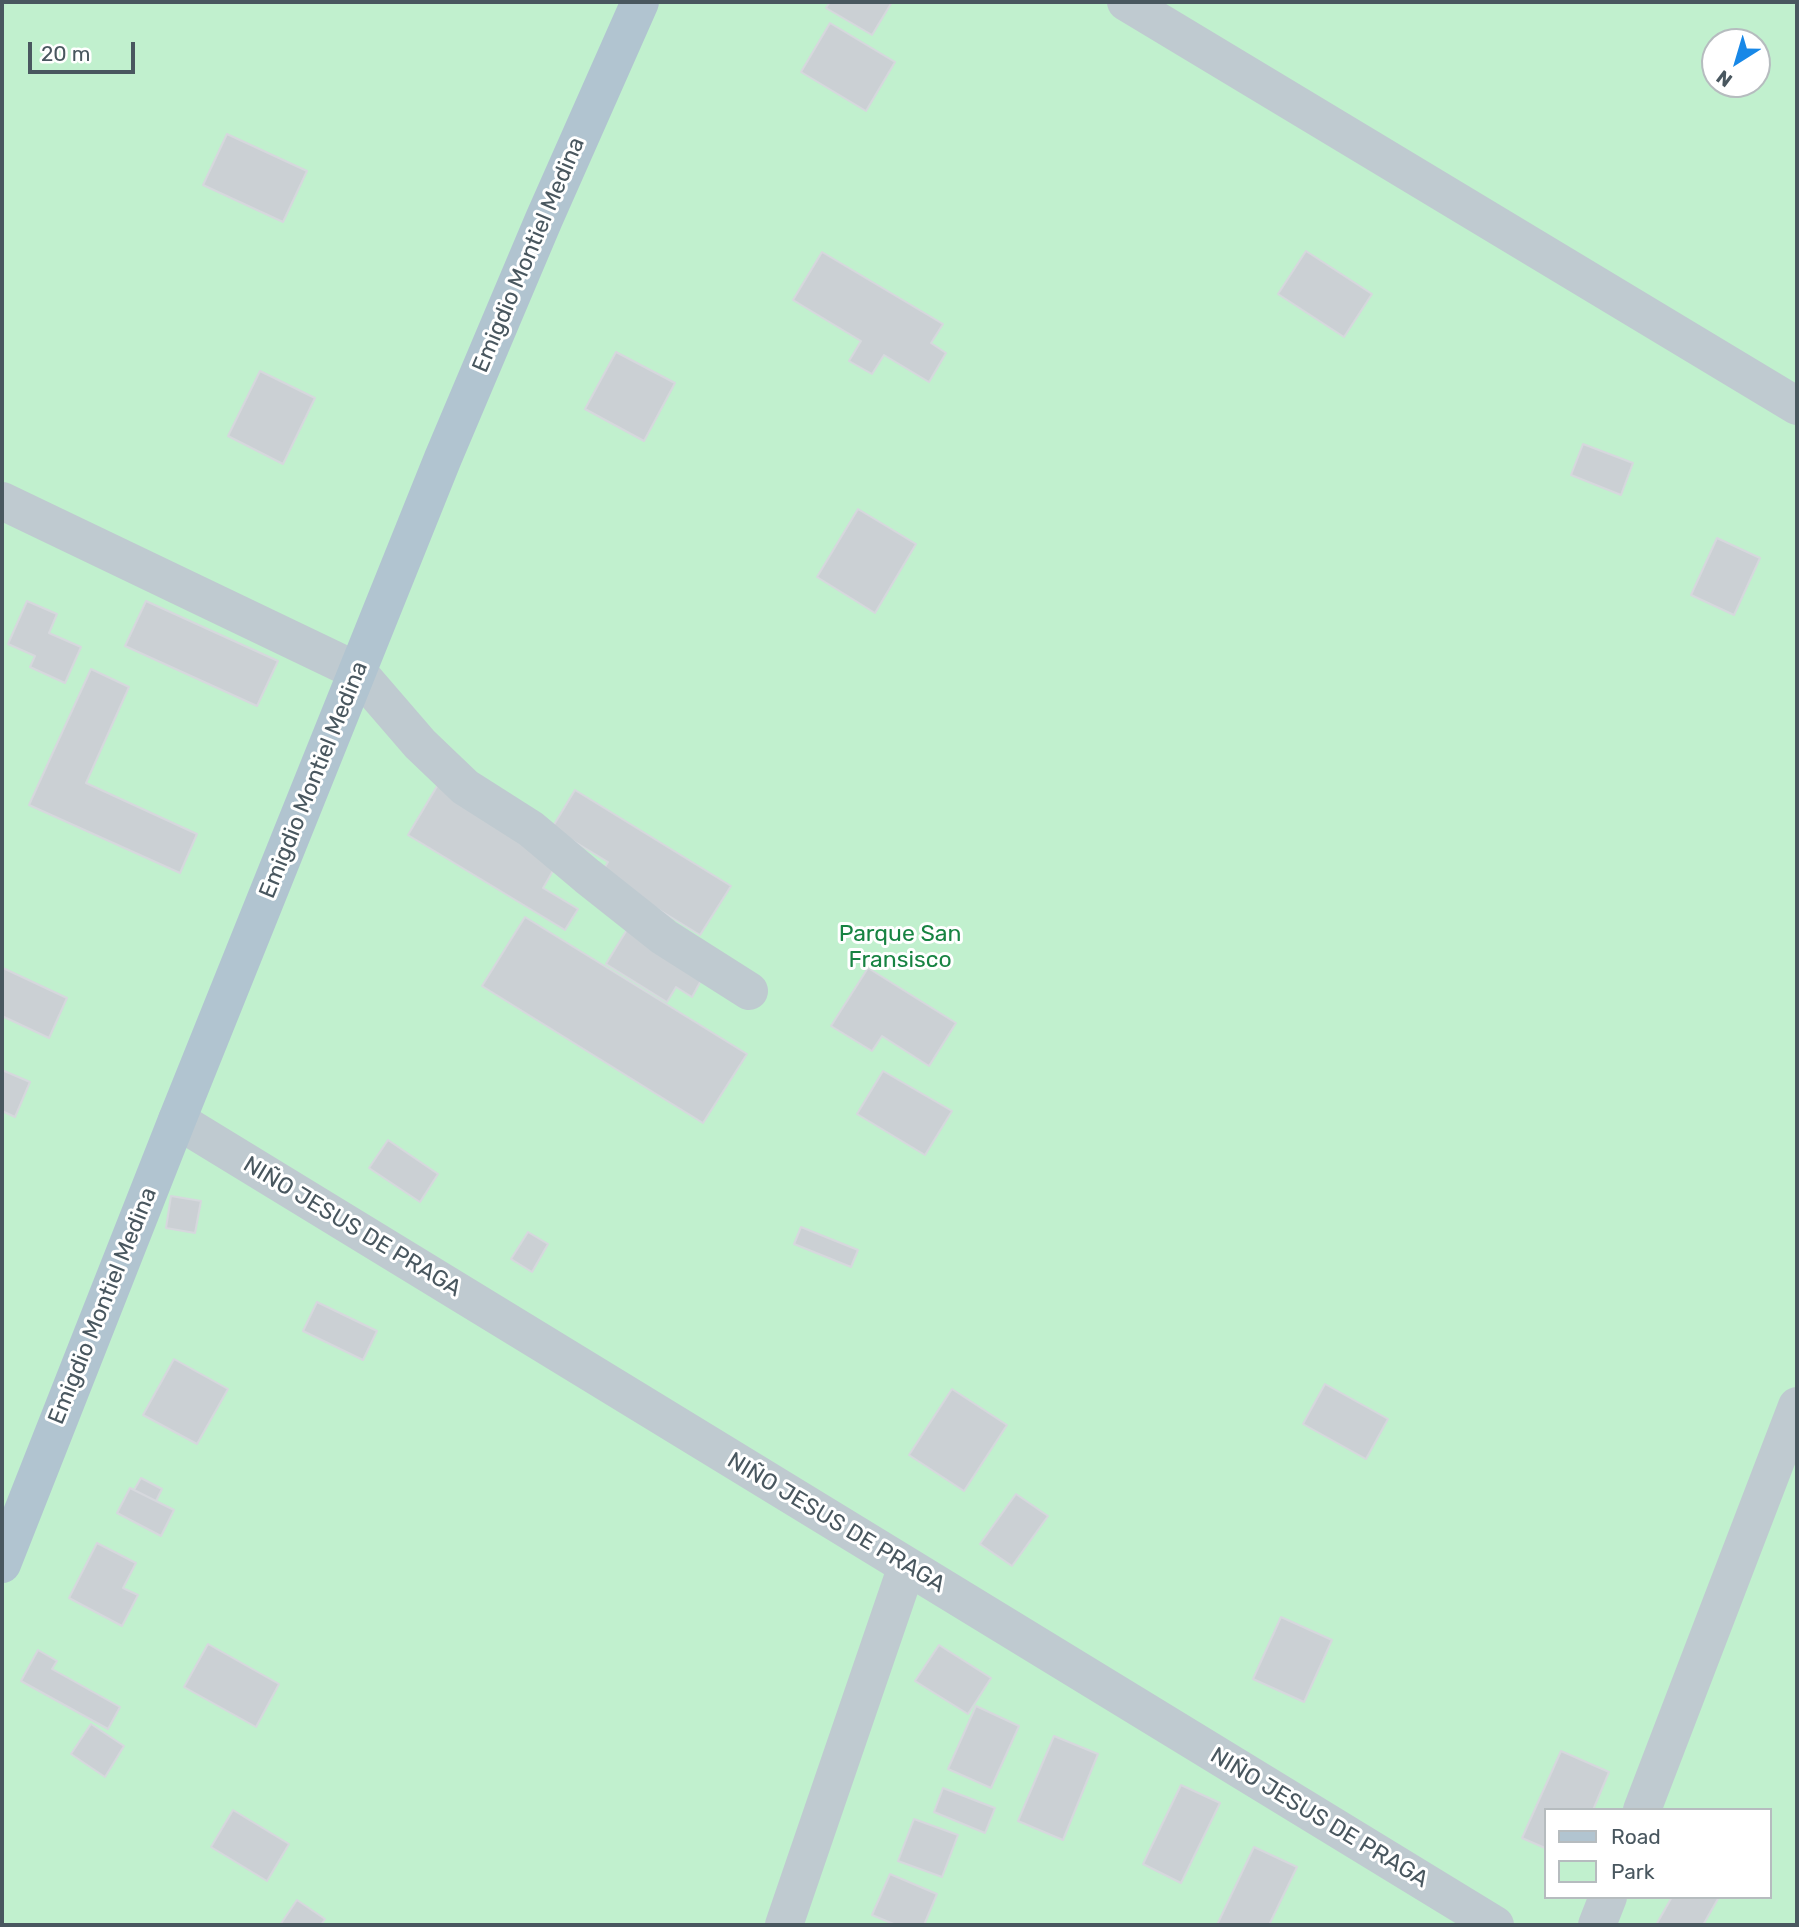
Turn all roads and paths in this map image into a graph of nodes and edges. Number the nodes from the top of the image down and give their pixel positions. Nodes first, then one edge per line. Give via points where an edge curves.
1 (640, 2) edge
2 (1126, 2) edge
3 (1797, 406) edge
4 (2, 501) edge
5 (357, 671) junction
6 (749, 991) dead end
7 (177, 1120) junction
8 (1797, 1406) edge
9 (9, 1525) edge
10 (2, 1564) edge
11 (907, 1566) junction
12 (1643, 1808) edge
13 (1607, 1899) edge
14 (784, 1925) edge
15 (1494, 1925) edge
16 (1597, 1925) edge

1 - 5 main road, Emigdio Montiel Medina via 544,219
2 - 3 street
4 - 5 street
5 - 6 street via 419,744 465,787 531,829 664,937
5 - 7 main road, Emigdio Montiel Medina
7 - 9 main road, Emigdio Montiel Medina
7 - 11 street, NIÑO JESUS DE PRAGA
8 - 12 street
9 - 10 main road, Emigdio Montiel Medina
11 - 14 street
11 - 15 street, NIÑO JESUS DE PRAGA
13 - 16 street

